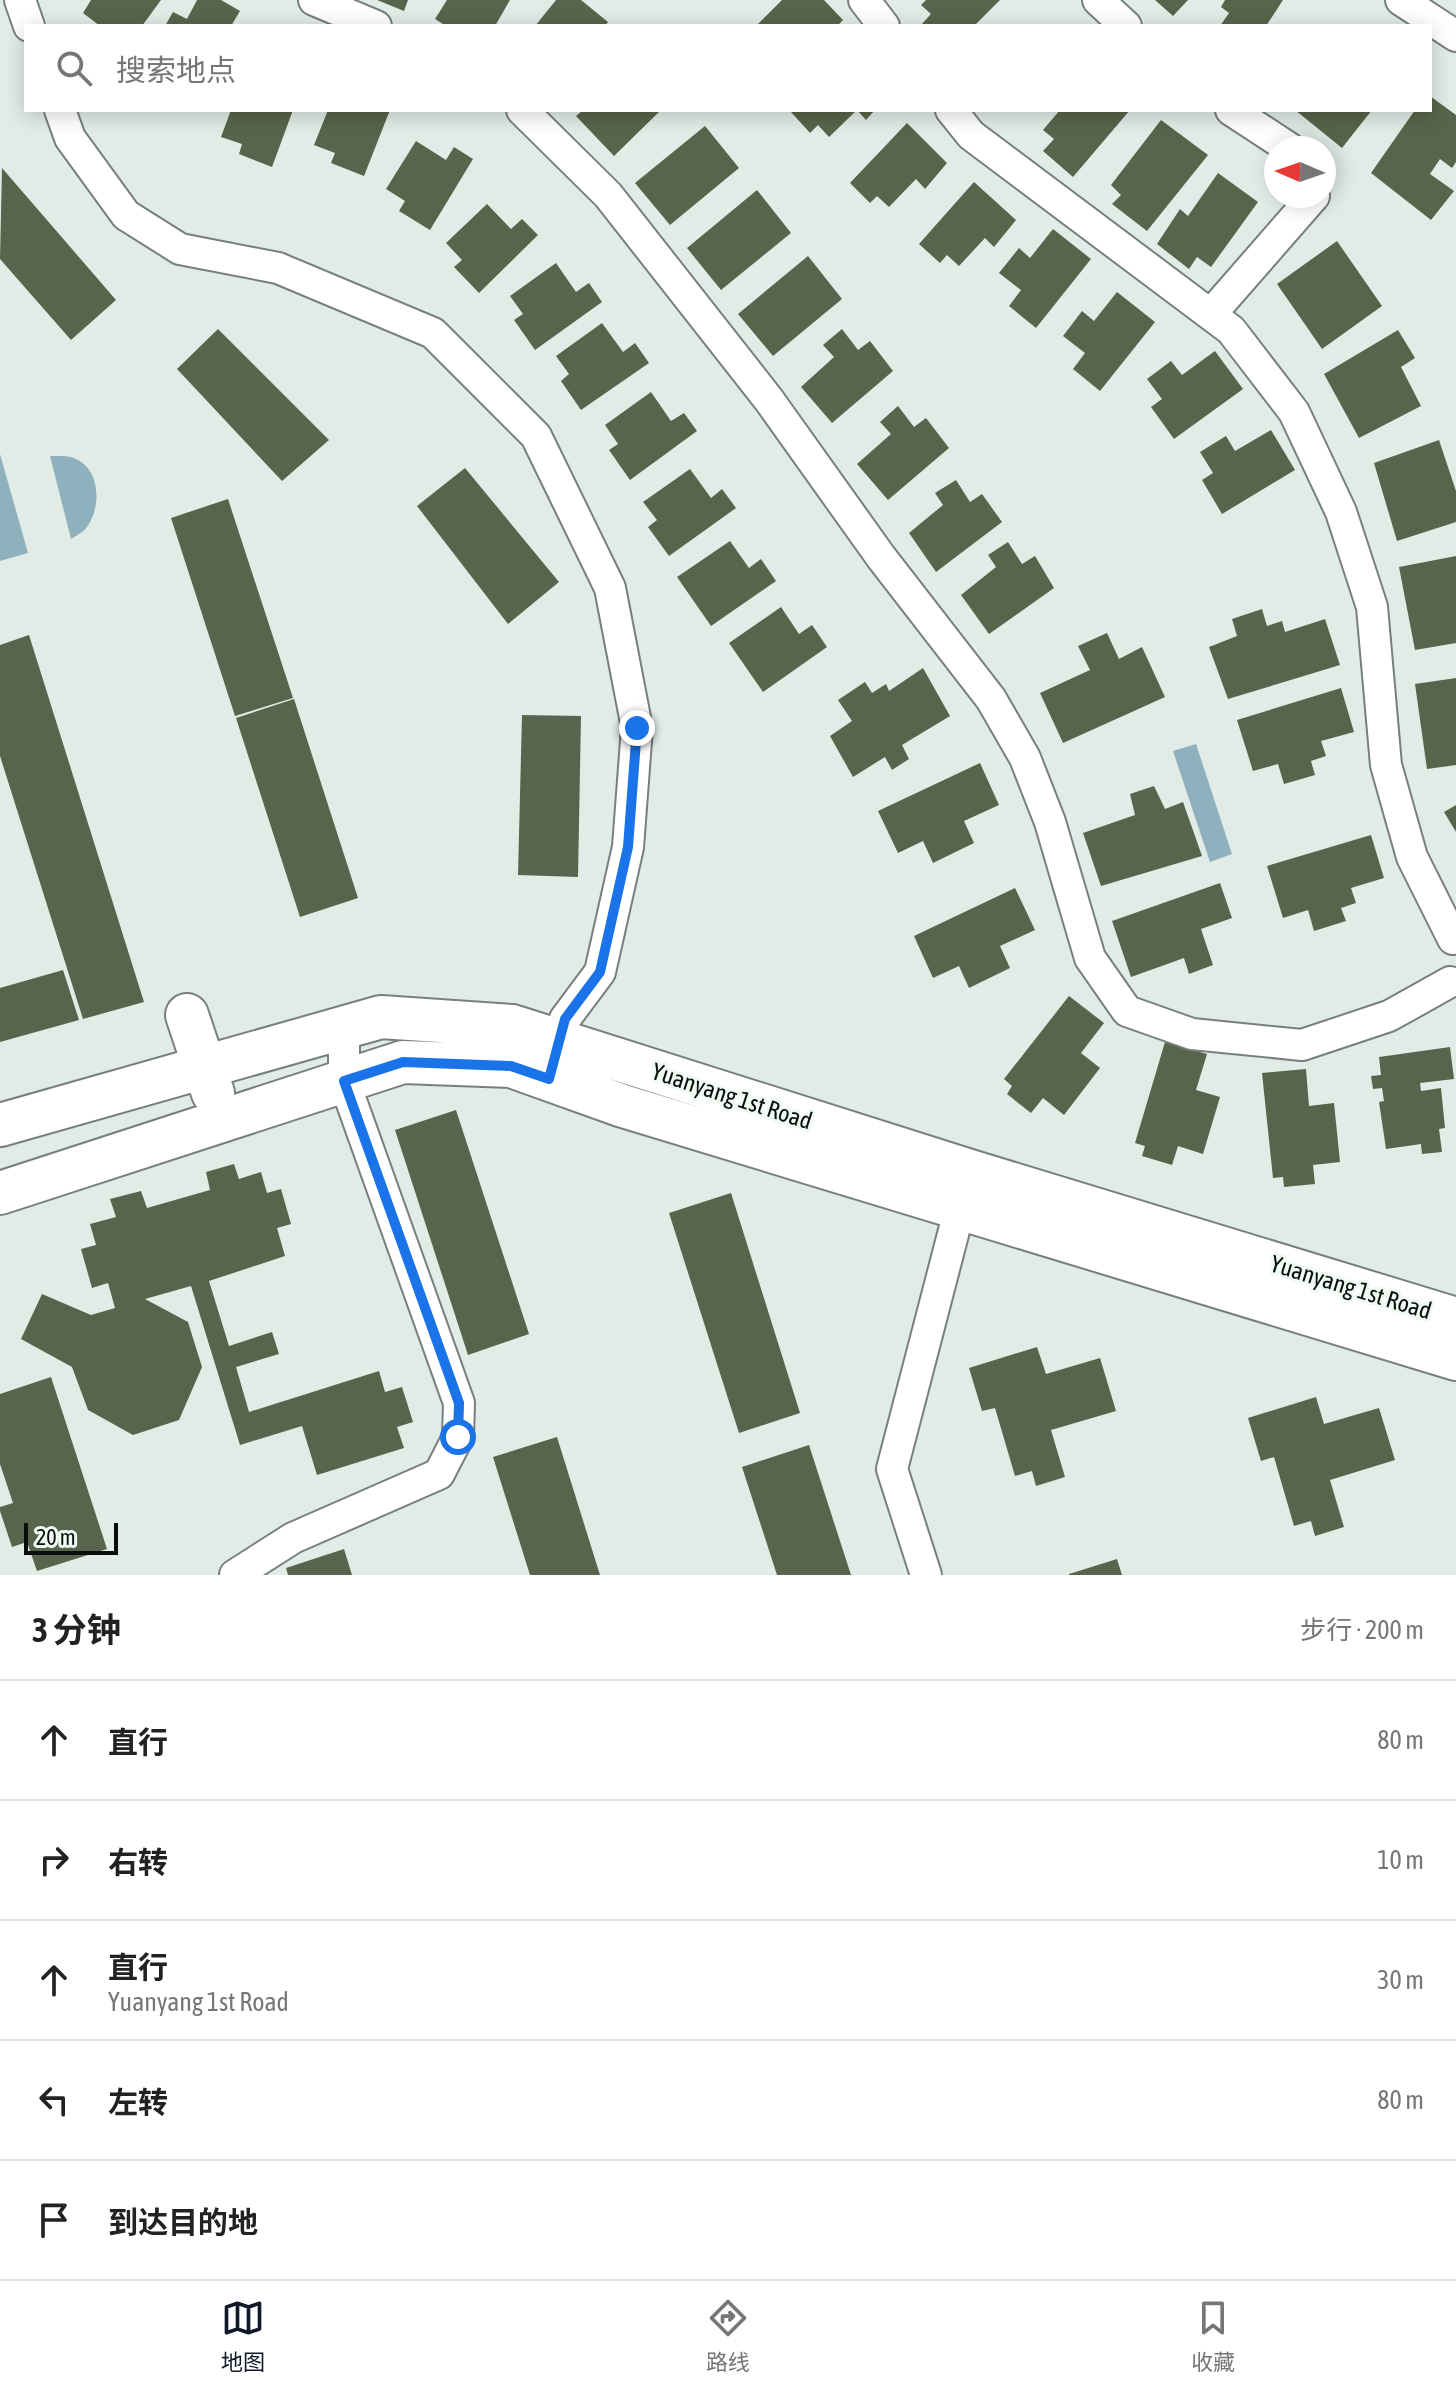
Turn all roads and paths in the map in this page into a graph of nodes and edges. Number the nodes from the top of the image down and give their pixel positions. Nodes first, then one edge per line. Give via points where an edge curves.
1 (20, 0) edge
2 (314, 0) edge
3 (864, 0) edge
4 (1098, 0) edge
5 (1401, 0) edge
6 (28, 24) edge
7 (371, 24) edge
8 (882, 24) edge
9 (1124, 24) edge
10 (1456, 36) edge
11 (61, 112) edge
12 (524, 112) edge
13 (953, 112) edge
14 (1234, 112) edge
15 (1271, 136) edge
16 (1304, 208) edge
17 (1211, 314) junction
18 (1454, 938) edge
19 (1453, 986) edge
20 (187, 1015) dead end
21 (344, 1027) junction
22 (558, 1046) junction
23 (206, 1067) junction
24 (344, 1081) junction
25 (222, 1121) junction
26 (0, 1125) edge
27 (965, 1190) junction
28 (0, 1193) edge
29 (1456, 1319) edge
30 (1456, 1359) edge
31 (235, 1575) edge
32 (926, 1575) edge

1 - 6 street
2 - 7 street
3 - 8 street
4 - 9 street
5 - 10 street
11 - 22 street via 70,138 126,215 180,249 278,268 433,333 536,436 610,588 637,728 628,847 600,972
12 - 19 street via 608,195 769,400 991,699 1025,758 1050,822 1090,958 1127,1011 1192,1034 1302,1045 1389,1016
13 - 17 street via 971,135
14 - 15 street
16 - 17 street
17 - 18 street via 1231,330 1294,412 1341,512 1372,607 1386,765 1412,857
18 - 19 street via 1446,968
20 - 23 street
21 - 22 street, Yuanyang 1st Road via 381,1017 512,1026
21 - 23 street, Yuanyang 1st Road
21 - 24 street
22 - 24 street, Yuanyang 1st Road via 511,1066 403,1062
22 - 27 street, Yuanyang 1st Road via 623,1106
23 - 25 street
23 - 26 street, Yuanyang 1st Road
24 - 25 street, Yuanyang 1st Road
24 - 31 street via 459,1403 458,1437 439,1474 293,1538
25 - 28 street, Yuanyang 1st Road
27 - 29 street, Yuanyang 1st Road
27 - 30 street, Yuanyang 1st Road
27 - 32 street via 892,1469

